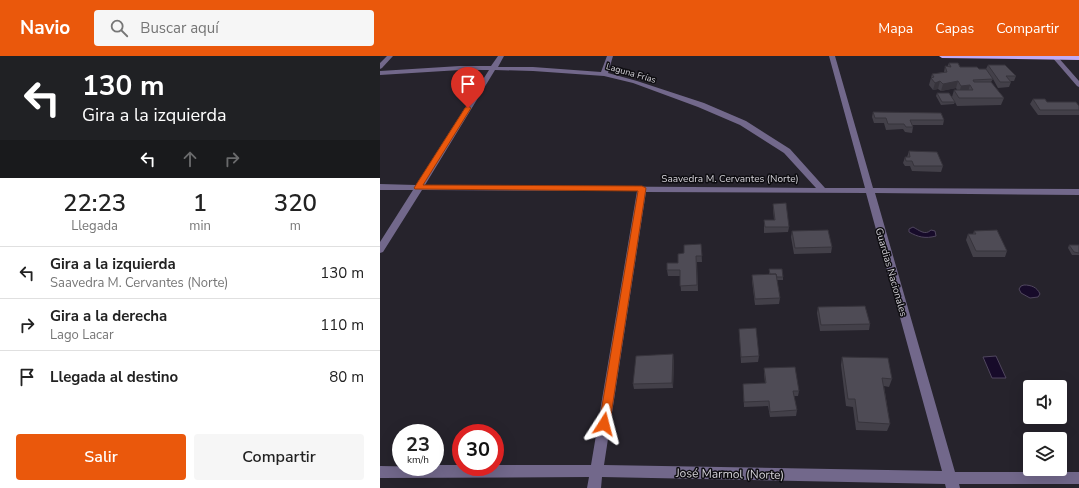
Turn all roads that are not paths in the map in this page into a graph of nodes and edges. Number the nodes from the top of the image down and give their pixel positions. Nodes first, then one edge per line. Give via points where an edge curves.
1 (390, 56) edge
2 (501, 56) edge
3 (610, 56) edge
4 (832, 56) edge
5 (942, 56) edge
6 (1055, 57) edge
7 (1079, 58) edge
8 (380, 67) edge
9 (493, 68) junction
10 (380, 73) edge
11 (604, 74) junction
12 (1079, 85) edge
13 (380, 187) edge
14 (418, 188) junction
15 (642, 188) junction
16 (822, 189) junction
17 (869, 189) junction
18 (1079, 192) edge
19 (380, 250) edge
20 (597, 471) junction
21 (380, 472) edge
22 (1079, 478) edge
23 (952, 483) edge
24 (594, 488) edge

1 - 8 street
2 - 9 street
3 - 11 street
4 - 17 street, Guardias Nacionales
5 - 6 main road
6 - 7 main road
6 - 12 street
9 - 10 street, Laguna Frías
9 - 11 street, Laguna Frías
9 - 14 street
11 - 16 street, Laguna Frías via 701,105 743,123 787,150
13 - 14 street, Saavedra M. Cervantes (Norte)
14 - 15 street, Saavedra M. Cervantes (Norte)
14 - 19 street
15 - 16 street, Saavedra M. Cervantes (Norte)
15 - 20 street
16 - 17 street, Saavedra M. Cervantes (Norte)
17 - 18 street, Saavedra M. Cervantes (Norte)
17 - 23 street, Guardias Nacionales
20 - 21 street, José Marmol (Norte)
20 - 23 street, José Marmol (Norte)
20 - 24 street
22 - 23 street, José Marmol (Norte)

